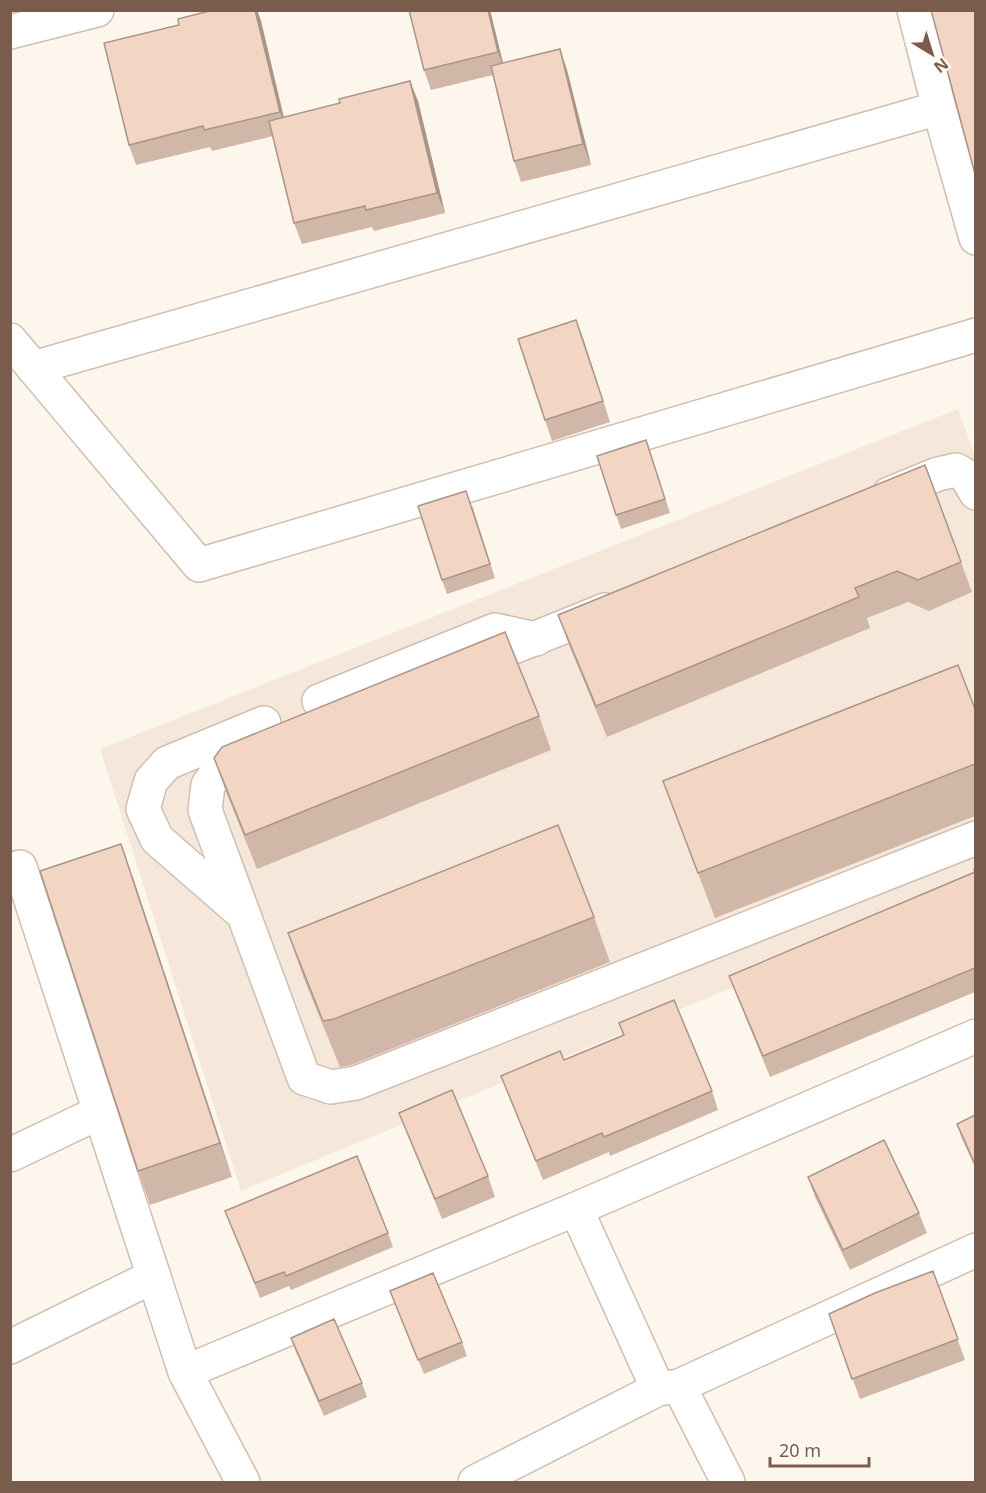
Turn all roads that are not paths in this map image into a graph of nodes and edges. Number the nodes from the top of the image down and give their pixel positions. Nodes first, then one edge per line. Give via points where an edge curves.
1 (97, 10) edge
2 (914, 10) edge
3 (10, 32) edge
4 (939, 108) junction
5 (975, 238) edge
6 (975, 334) edge
7 (10, 340) edge
8 (33, 368) junction
9 (975, 493) edge
10 (862, 505) edge
11 (633, 598) edge
12 (536, 639) junction
13 (319, 700) dead end
14 (286, 731) junction
15 (975, 838) edge
16 (10, 873) edge
17 (244, 915) junction
18 (975, 1036) edge
19 (100, 1112) junction
20 (10, 1155) edge
21 (576, 1209) junction
22 (975, 1250) edge
23 (154, 1276) junction
24 (10, 1347) edge
25 (185, 1372) junction
26 (668, 1388) junction
27 (243, 1482) edge
28 (475, 1482) edge
29 (728, 1482) edge

1 - 3 street
2 - 4 street
4 - 5 street
4 - 8 street
6 - 8 street via 199,564
7 - 8 street
9 - 10 street via 966,476 956,470
11 - 12 street
12 - 13 street via 495,630
12 - 14 street
14 - 17 street via 222,766 207,785 206,810
14 - 17 street via 167,763 151,781 144,810 157,839
15 - 17 street via 356,1083 331,1087 303,1078
16 - 19 street via 20,867
18 - 21 street
19 - 20 street
19 - 23 street
21 - 25 street
21 - 26 street
22 - 26 street
23 - 24 street
23 - 25 street
25 - 27 street
26 - 28 street
26 - 29 street

